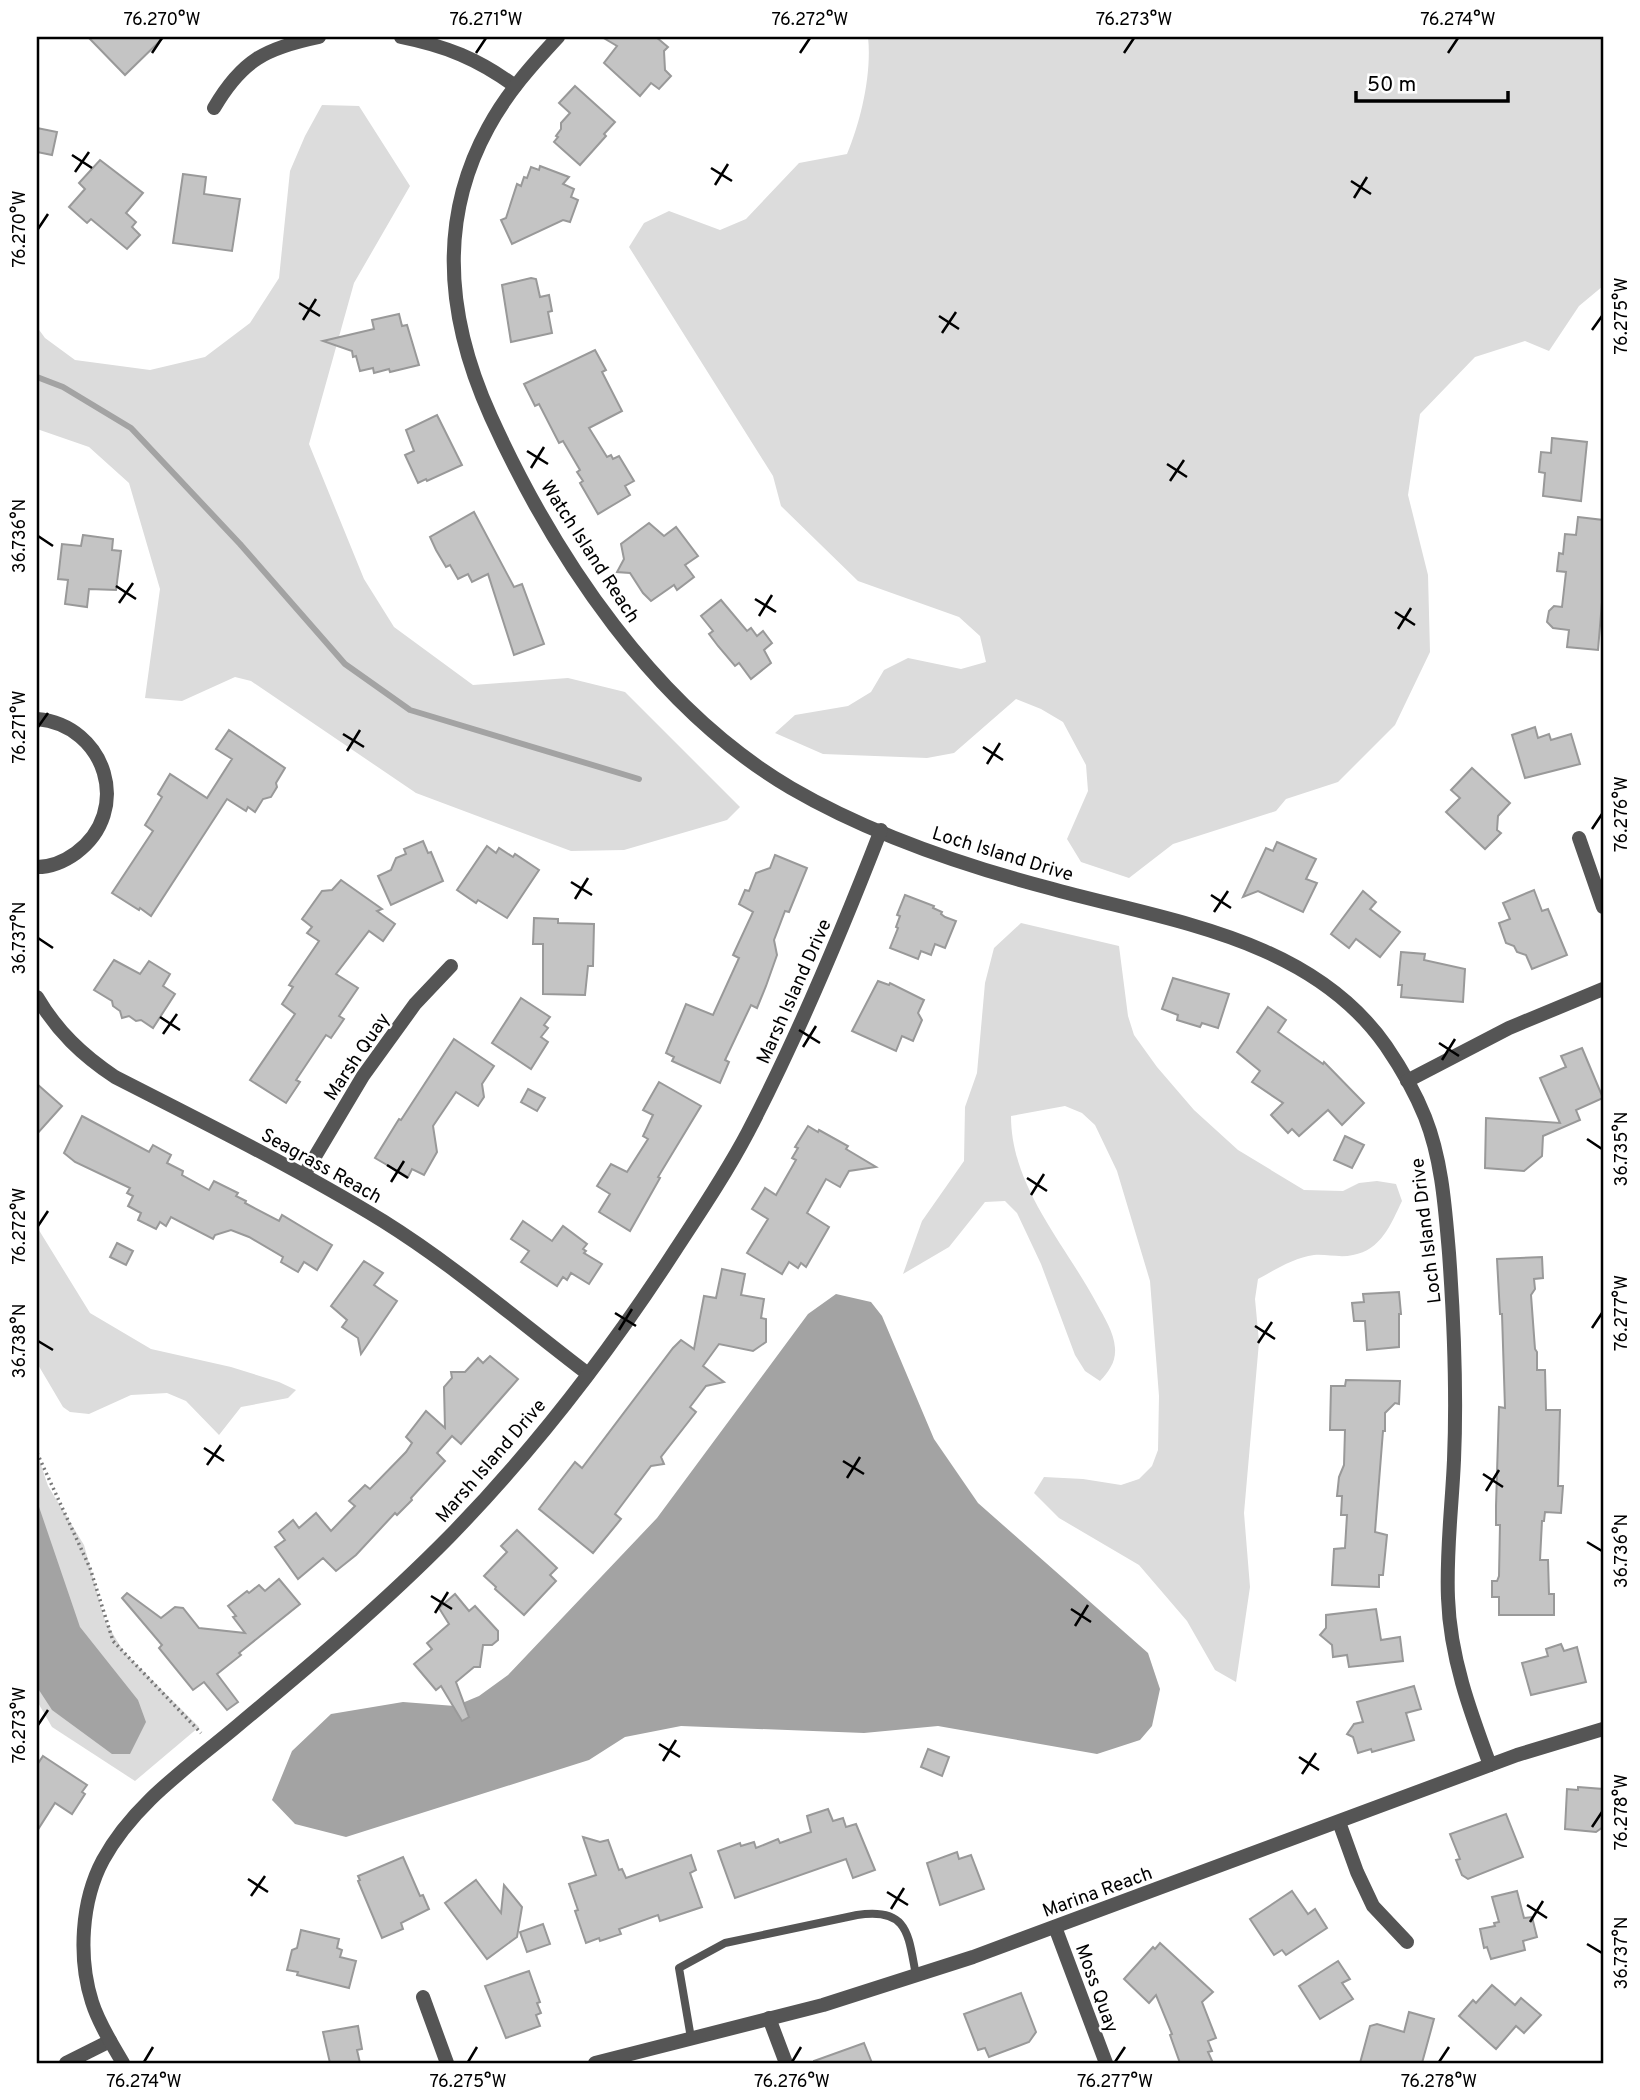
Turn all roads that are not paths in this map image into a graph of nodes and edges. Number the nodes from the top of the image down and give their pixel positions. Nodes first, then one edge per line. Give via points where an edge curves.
1 (319, 37) edge
2 (401, 37) edge
3 (558, 37) edge
4 (515, 86) junction
5 (214, 108) dead end
6 (37, 719) edge
7 (881, 830) junction
8 (1579, 838) dead end
9 (37, 867) edge
10 (1603, 907) edge
11 (451, 966) dead end
12 (1603, 989) edge
13 (37, 997) edge
14 (1407, 1082) junction
15 (304, 1175) junction
16 (588, 1374) junction
17 (1603, 1729) edge
18 (1490, 1765) junction
19 (1339, 1822) junction
20 (1055, 1927) junction
21 (1407, 1942) dead end
22 (916, 1975) junction
23 (423, 1997) dead end
24 (769, 2018) junction
25 (691, 2038) junction
26 (110, 2041) junction
27 (66, 2063) edge
28 (123, 2063) edge
29 (447, 2063) edge
30 (595, 2063) edge
31 (786, 2063) edge
32 (1106, 2063) edge

1 - 5 street via 292,42 249,63
2 - 4 street via 464,55
3 - 4 street, Watch Island Reach
4 - 7 street, Watch Island Reach via 489,124 465,181 453,263 460,333 500,438 582,579 670,690 715,734 787,785
6 - 9 street via 62,724 83,738 106,779 107,803 87,845 68,859
7 - 14 street, Loch Island Drive via 996,873 1221,934 1288,961 1340,997 1373,1029
7 - 16 street, Marsh Island Drive via 796,1035 746,1135 654,1283
8 - 10 street
11 - 15 street, Marsh Quay via 415,1004 363,1076
12 - 14 street via 1508,1028
13 - 15 street, Seagrass Reach via 66,1039 89,1060
14 - 18 street, Loch Island Drive via 1426,1118 1444,1195 1456,1340 1448,1599 1463,1692
15 - 16 street, Seagrass Reach via 444,1264
16 - 26 street, Marsh Island Drive via 516,1464 449,1537 350,1632 160,1789 118,1834 100,1865 84,1931 88,1988
17 - 18 street, Marina Reach
18 - 19 street, Marina Reach
19 - 20 street, Marina Reach
19 - 21 street via 1373,1906
20 - 22 street, Marina Reach
20 - 32 street, Moss Quay
22 - 24 street, Marina Reach
22 - 25 lane via 907,1931 892,1915 872,1912 725,1943 679,1968
23 - 29 street
24 - 25 street, Marina Reach
24 - 31 street
25 - 30 street, Marina Reach
26 - 27 street
26 - 28 street

